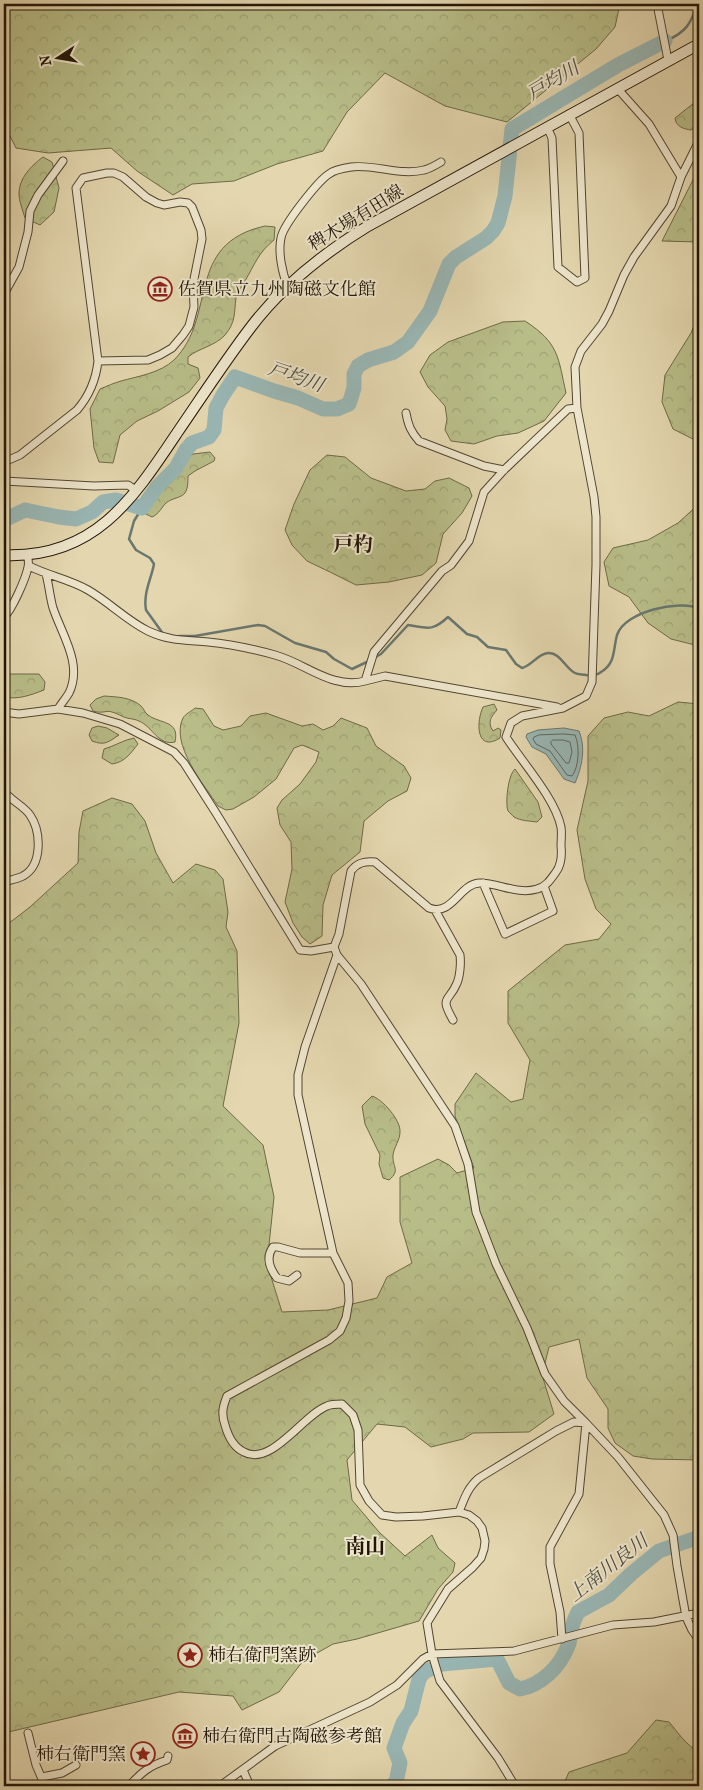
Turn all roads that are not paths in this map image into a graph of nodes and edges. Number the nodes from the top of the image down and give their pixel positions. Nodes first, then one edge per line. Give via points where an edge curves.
1 (657, 4) edge
2 (699, 44) edge
3 (668, 60) junction
4 (617, 88) junction
5 (569, 114) junction
6 (547, 127) junction
7 (699, 141) edge
8 (63, 160) dead end
9 (441, 162) dead end
10 (681, 177) junction
11 (288, 287) junction
12 (4, 294) edge
13 (98, 361) junction
14 (578, 408) junction
15 (406, 413) dead end
16 (5, 460) edge
17 (504, 470) junction
18 (4, 481) edge
19 (135, 494) junction
20 (5, 555) edge
21 (28, 555) junction
22 (28, 566) junction
23 (46, 574) junction
24 (4, 617) edge
25 (365, 681) junction
26 (562, 708) junction
27 (58, 709) junction
28 (4, 712) edge
29 (4, 791) edge
30 (4, 882) edge
31 (483, 883) junction
32 (544, 886) junction
33 (435, 910) junction
34 (334, 947) junction
35 (337, 954) junction
36 (453, 1020) dead end
37 (333, 1252) junction
38 (297, 1275) dead end
39 (586, 1423) junction
40 (459, 1512) junction
41 (699, 1614) edge
42 (686, 1617) junction
43 (562, 1639) junction
44 (699, 1640) edge
45 (433, 1657) junction
46 (28, 1733) dead end
47 (168, 1756) dead end
48 (76, 1765) dead end
49 (243, 1770) junction
50 (42, 1777) junction
51 (44, 1786) edge
52 (129, 1786) edge
53 (220, 1786) edge
54 (250, 1786) edge
55 (515, 1786) edge

1 - 3 street
2 - 3 main road, 稗木場有田線
3 - 4 main road, 稗木場有田線
4 - 5 main road, 稗木場有田線
4 - 10 street via 649,124
5 - 6 main road, 稗木場有田線
5 - 6 street via 579,133 585,278 577,282 558,267 552,138
6 - 11 main road, 稗木場有田線 via 350,236
7 - 10 street
8 - 12 street via 30,211 19,267
9 - 11 street via 424,170 351,167 331,172 321,180 284,228 280,239
10 - 14 street via 671,206 634,257 602,324 581,351 575,367
11 - 19 main road, 稗木場有田線 via 251,326
13 - 13 street via 76,188 83,178 114,173 157,204 188,203 202,239 189,326 172,348 137,362
13 - 16 street via 95,380 77,410 34,445
14 - 17 street via 568,409
14 - 26 street via 596,517 594,656 592,682 586,696
15 - 17 street via 412,432 420,441 484,466
17 - 25 street via 484,492 469,541 458,558 442,571 374,652
18 - 19 street via 128,485
19 - 21 main road, 稗木場有田線 via 97,529 56,548
20 - 21 main road, 稗木場有田線
21 - 22 street
22 - 23 street
22 - 24 street
23 - 25 street via 90,590 115,610 168,639 253,649 277,655 335,681
23 - 27 street via 53,607 70,647 74,669 69,692
25 - 26 street via 385,676
26 - 32 street via 522,716 511,723 506,736 553,806 561,828 562,855 558,868
27 - 28 street via 19,714
27 - 34 street via 120,724 174,752 216,813 300,950
29 - 30 street via 30,815 38,843 32,866 24,876
31 - 32 street via 520,890
31 - 32 street via 505,934 553,911
31 - 33 street via 474,883 448,906
33 - 34 street via 375,862 366,861 351,871
33 - 36 street via 460,955 457,983 446,1000 446,1008
34 - 35 street
35 - 37 street via 298,1075 298,1095
35 - 39 street via 361,984 455,1126 468,1164 476,1212 496,1264 545,1374 564,1401
37 - 38 street via 300,1253 273,1247 270,1250 270,1270 277,1278 289,1281
37 - 40 street via 348,1283 349,1301 340,1331 227,1396 222,1417 227,1434 236,1448 249,1455 258,1455 270,1451 326,1406 342,1404 353,1415 358,1430 360,1485 382,1515 423,1516
39 - 40 street via 574,1422 556,1430 479,1478 472,1483
39 - 42 street via 664,1515 673,1535
39 - 43 street via 579,1494 550,1547
40 - 45 street via 478,1521 484,1534 484,1549 474,1567 448,1589 427,1623
41 - 42 street
42 - 43 street via 613,1625
42 - 44 street
43 - 45 street via 514,1651
45 - 49 street via 423,1659 397,1685 370,1702 275,1746
45 - 55 street via 440,1681
46 - 50 street
47 - 52 street via 167,1760 150,1766
48 - 50 street via 62,1773
49 - 53 street
49 - 54 street
50 - 51 street

